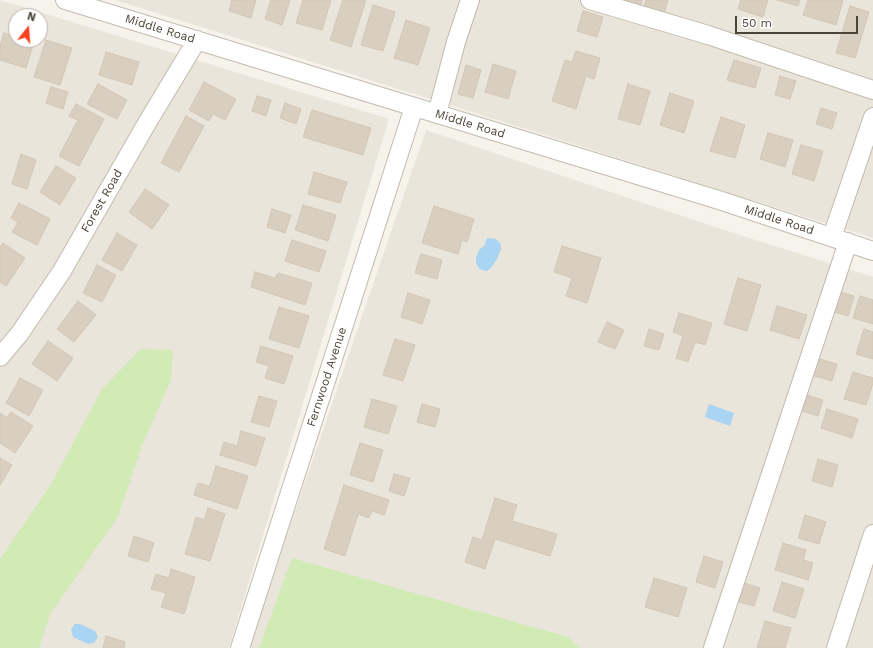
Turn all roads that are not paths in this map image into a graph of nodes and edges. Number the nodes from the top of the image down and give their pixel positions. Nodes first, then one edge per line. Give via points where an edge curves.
1 (470, 0) edge
2 (590, 0) edge
3 (71, 1) edge
4 (197, 40) junction
5 (873, 90) edge
6 (414, 107) junction
7 (437, 114) junction
8 (873, 117) edge
9 (840, 240) junction
10 (873, 251) edge
11 (0, 357) edge
12 (873, 534) edge
13 (240, 648) edge
14 (713, 648) edge
15 (836, 648) edge

1 - 7 street
2 - 5 street via 708,35
3 - 4 street, Middle Road
4 - 6 street, Middle Road
4 - 11 street, Forest Road via 62,272 20,333
6 - 7 street, Middle Road
6 - 13 street, Fernwood Avenue
7 - 9 street, Middle Road via 722,201
8 - 9 street
9 - 10 street, Middle Road
9 - 14 street
12 - 15 street

